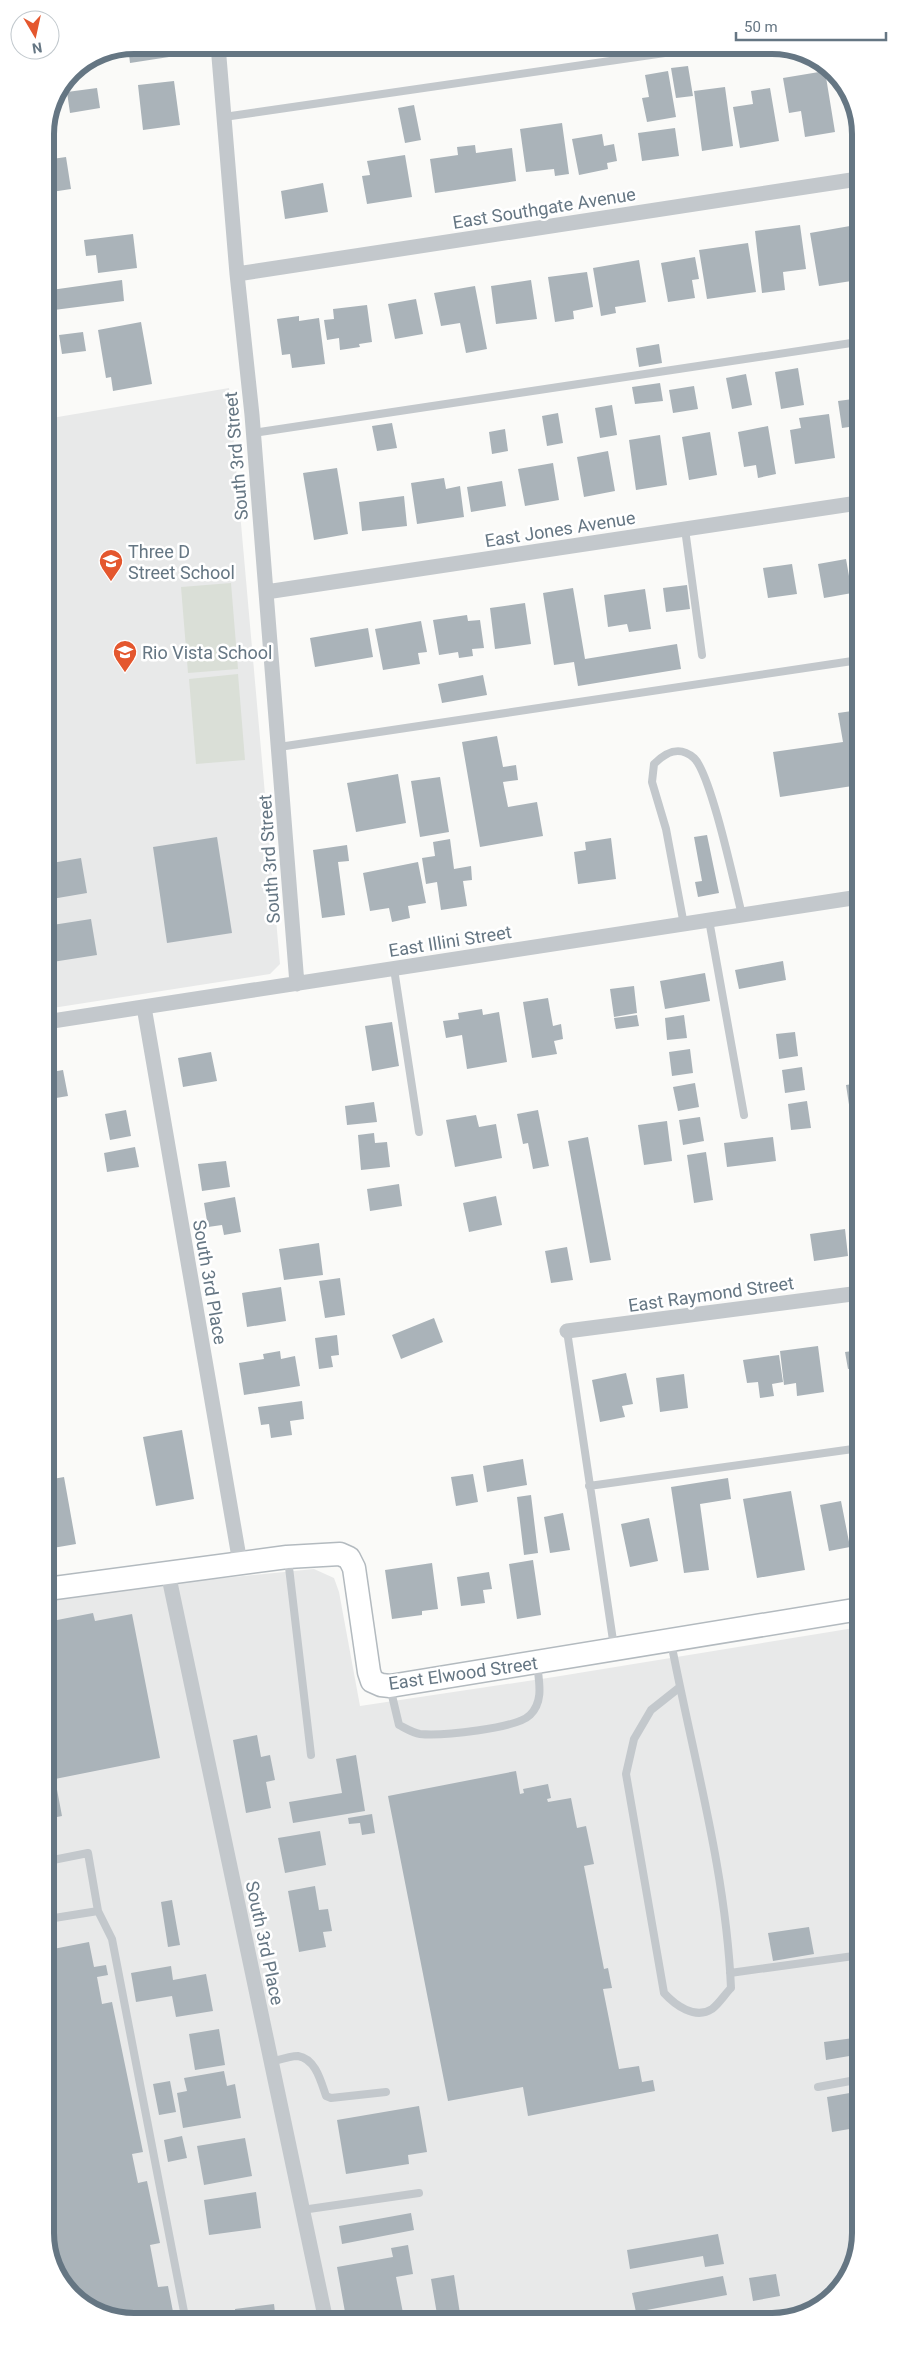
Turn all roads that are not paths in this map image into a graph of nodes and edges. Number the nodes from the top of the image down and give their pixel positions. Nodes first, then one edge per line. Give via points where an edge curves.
1 (219, 54) edge
2 (658, 54) edge
3 (224, 117) junction
4 (852, 180) edge
5 (237, 274) junction
6 (852, 343) edge
7 (253, 433) junction
8 (852, 504) edge
9 (685, 529) junction
10 (266, 592) junction
11 (702, 655) dead end
12 (852, 661) edge
13 (279, 747) junction
14 (852, 898) edge
15 (742, 915) junction
16 (709, 920) junction
17 (684, 925) junction
18 (394, 969) junction
19 (297, 984) junction
20 (144, 1007) junction
21 (54, 1021) edge
22 (744, 1116) dead end
23 (419, 1132) dead end
24 (852, 1294) edge
25 (567, 1332) joint
26 (852, 1449) edge
27 (589, 1486) junction
28 (287, 1557) junction
29 (240, 1564) junction
30 (168, 1573) junction
31 (54, 1588) edge
32 (852, 1610) edge
33 (671, 1640) junction
34 (615, 1649) junction
35 (537, 1662) junction
36 (390, 1686) junction
37 (680, 1687) junction
38 (311, 1755) dead end
39 (54, 1860) edge
40 (98, 1911) junction
41 (54, 1918) edge
42 (852, 1956) edge
43 (730, 1973) junction
44 (271, 2062) junction
45 (852, 2081) edge
46 (818, 2087) dead end
47 (386, 2092) dead end
48 (418, 2193) dead end
49 (302, 2210) junction
50 (184, 2313) edge
51 (324, 2313) edge

1 - 3 street, South 3rd Street
2 - 3 lane
3 - 5 street, South 3rd Street
4 - 5 street, East Southgate Avenue
5 - 7 street, South 3rd Street
6 - 7 lane
7 - 10 street, South 3rd Street
8 - 9 street, East Jones Avenue
9 - 10 street, East Jones Avenue
9 - 11 lane
10 - 13 street, South 3rd Street
12 - 13 lane
13 - 19 street, South 3rd Street
14 - 15 street, East Illini Street
15 - 16 street, East Illini Street
15 - 17 lane via 704,776 695,758 682,751 665,753 654,764 652,782 666,829
16 - 17 street, East Illini Street
16 - 22 lane
17 - 18 street, East Illini Street
18 - 19 street, East Illini Street
18 - 23 lane
19 - 20 street, East Illini Street
20 - 21 street, East Illini Street
20 - 29 street, South 3rd Place
24 - 25 street, East Raymond Street
25 - 27 lane
26 - 27 lane
27 - 34 lane
28 - 29 street, East Elwood Street
28 - 36 street, East Elwood Street via 340,1554 349,1558 354,1568 369,1672 372,1681
28 - 38 lane
29 - 30 street, East Elwood Street
30 - 31 street, East Elwood Street
30 - 44 street, South 3rd Place
32 - 33 street, East Elwood Street
33 - 34 street, East Elwood Street
33 - 37 lane
34 - 35 street, East Elwood Street
35 - 36 street, East Elwood Street
35 - 36 lane via 539,1701 530,1715 512,1723 445,1735 418,1734 399,1724
37 - 43 lane via 703,1788 728,1940
37 - 43 lane via 651,1710 634,1739 626,1774 664,1993 673,2004 692,2013 712,2010 731,1988
39 - 40 lane via 88,1853
40 - 41 lane
40 - 50 lane via 112,1940
42 - 43 lane
44 - 47 lane via 298,2056 310,2063 318,2072 326,2096 331,2098
44 - 49 street, South 3rd Place
45 - 46 lane
48 - 49 lane
49 - 51 street, South 3rd Place

